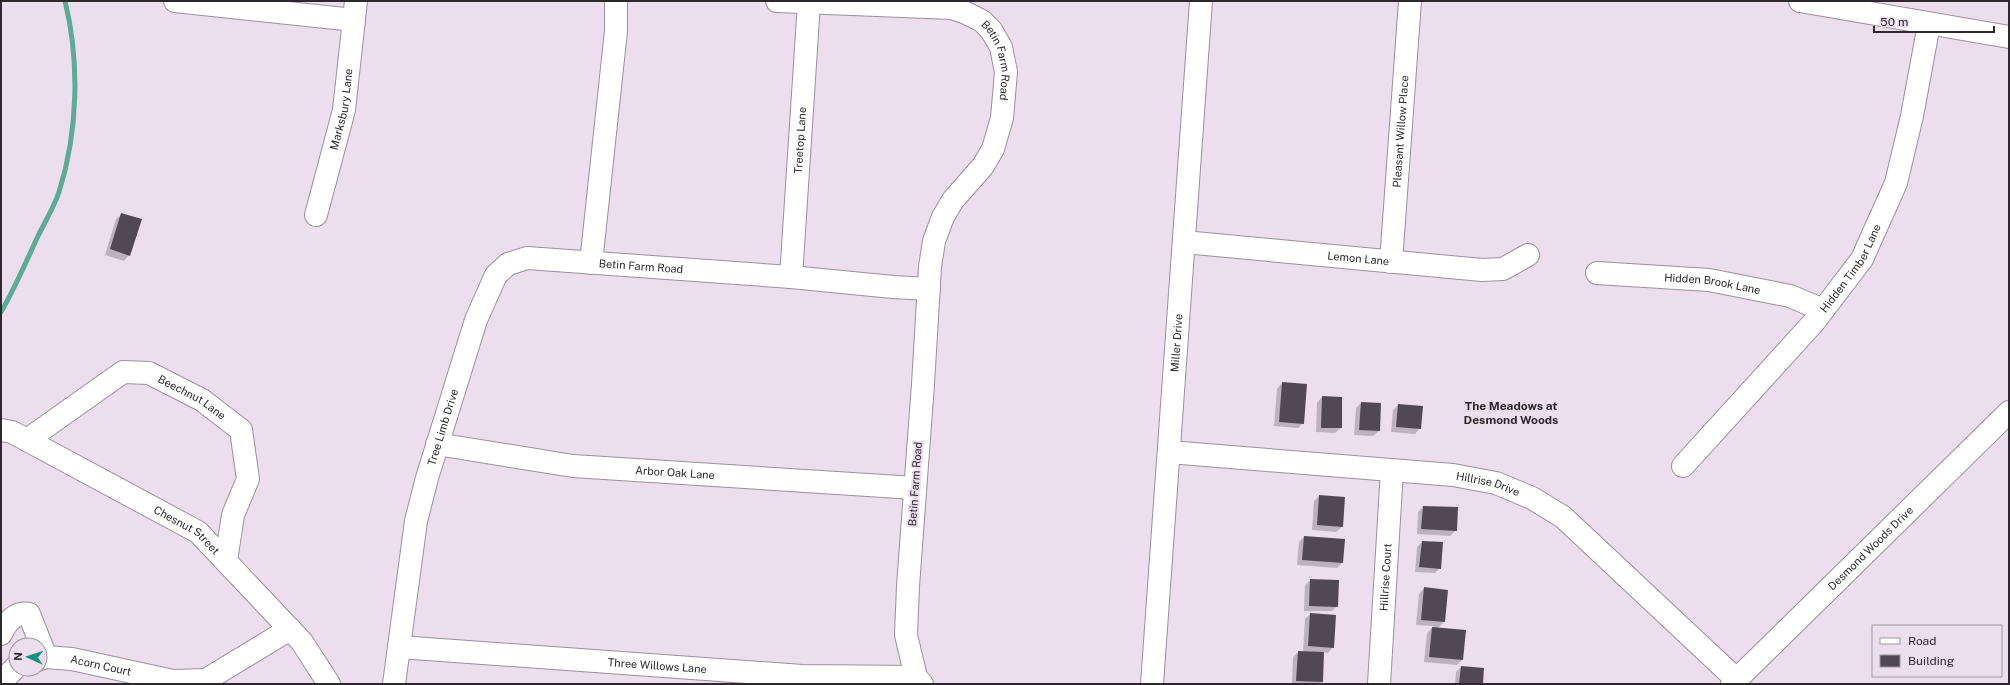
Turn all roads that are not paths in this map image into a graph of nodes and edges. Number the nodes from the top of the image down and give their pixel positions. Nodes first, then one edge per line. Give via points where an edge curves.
1 (175, 1) edge
2 (616, 1) edge
3 (777, 1) edge
4 (1201, 1) edge
5 (1410, 1) edge
6 (1800, 1) edge
7 (809, 3) junction
8 (355, 10) edge
9 (1929, 24) junction
10 (2009, 37) edge
11 (316, 215) dead end
12 (1184, 242) junction
13 (1528, 255) dead end
14 (1391, 262) junction
15 (591, 263) junction
16 (1598, 272) dead end
17 (791, 277) junction
18 (928, 289) junction
19 (1823, 310) junction
20 (2009, 412) edge
21 (1, 430) edge
22 (27, 440) junction
23 (437, 444) junction
24 (1168, 452) junction
25 (1683, 466) dead end
26 (1392, 470) junction
27 (915, 488) junction
28 (226, 561) junction
29 (290, 629) junction
30 (1, 634) edge
31 (36, 637) edge
32 (399, 647) junction
33 (48, 658) edge
34 (919, 681) edge
35 (1734, 682) edge
36 (329, 684) edge
37 (394, 684) edge
38 (1152, 684) edge
39 (1379, 684) edge

1 - 8 street
2 - 15 street, Betin Farm Road via 616,31
3 - 7 street, Betin Farm Road
4 - 12 street, Miller Drive
5 - 14 street, Pleasant Willow Place
6 - 9 street
7 - 17 street, Treetop Lane
7 - 18 street, Betin Farm Road via 952,8 982,21 1001,47 1006,72 998,137 983,166 953,200 943,217 934,241
8 - 11 street, Marksbury Lane via 344,110
9 - 10 street
9 - 19 street, Hidden Timber Lane via 1912,116 1896,183 1862,259
12 - 14 street, Lemon Lane
12 - 24 street, Miller Drive
13 - 14 street, Lemon Lane via 1503,269 1482,270
15 - 17 street, Betin Farm Road
15 - 23 street, Tree Limb Drive via 527,258 508,264 496,275 476,320
16 - 19 street, Hidden Brook Lane via 1709,280 1790,296
17 - 18 street, Betin Farm Road via 893,288
18 - 27 street, Betin Farm Road
19 - 25 street, Hidden Timber Lane
20 - 35 street, Desmond Woods Drive
21 - 22 street, Chesnut Street via 12,432
22 - 28 street, Chesnut Street via 198,532
22 - 28 street, Beechnut Lane via 123,372 149,373 202,400 241,430 244,447 248,478 233,515
23 - 27 street, Arbor Oak Lane via 573,466
23 - 32 street, Tree Limb Drive via 416,521
24 - 26 street, Hillrise Drive
24 - 38 street, Miller Drive
26 - 35 street, Hillrise Drive via 1453,475 1496,483 1532,498 1563,517
26 - 39 street, Hillrise Court
27 - 34 street, Betin Farm Road via 906,635
28 - 29 street, Chesnut Street
29 - 33 street, Acorn Court via 206,680 173,681 72,659
29 - 36 street, Chesnut Street via 302,642
30 - 31 street via 14,616 25,613 29,614
32 - 34 street, Three Willows Lane via 802,676
32 - 37 street, Tree Limb Drive

